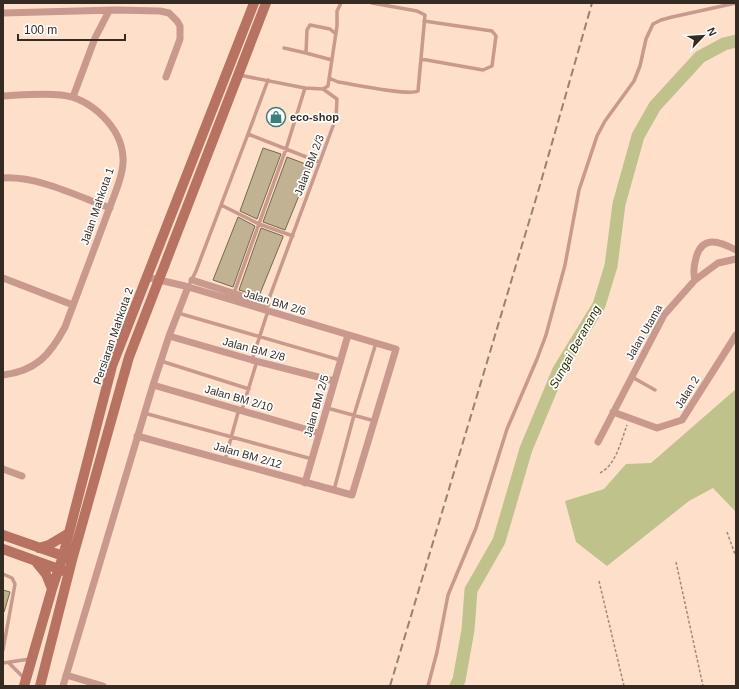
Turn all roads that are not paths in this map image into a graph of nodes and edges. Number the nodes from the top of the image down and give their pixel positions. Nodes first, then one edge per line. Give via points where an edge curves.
1 (254, 3) edge
2 (266, 3) edge
3 (341, 3) edge
4 (372, 3) edge
5 (736, 3) edge
6 (109, 11) junction
7 (3, 13) edge
8 (424, 21) junction
9 (336, 34) junction
10 (284, 48) dead end
11 (306, 53) junction
12 (421, 59) junction
13 (332, 60) junction
14 (238, 75) junction
15 (166, 77) dead end
16 (329, 78) junction
17 (268, 80) junction
18 (305, 88) junction
19 (323, 89) junction
20 (3, 96) edge
21 (73, 97) junction
22 (248, 134) junction
23 (286, 149) junction
24 (319, 162) junction
25 (3, 178) edge
26 (221, 206) junction
27 (110, 208) junction
28 (259, 224) junction
29 (293, 236) junction
30 (736, 250) edge
31 (736, 259) edge
32 (3, 278) edge
33 (146, 278) junction
34 (192, 280) junction
35 (695, 280) junction
36 (158, 281) junction
37 (188, 287) junction
38 (234, 293) junction
39 (73, 305) junction
40 (267, 308) junction
41 (178, 313) junction
42 (348, 335) junction
43 (736, 335) edge
44 (169, 336) junction
45 (260, 336) junction
46 (376, 343) junction
47 (340, 360) junction
48 (255, 361) junction
49 (161, 362) junction
50 (3, 375) edge
51 (632, 377) junction
52 (334, 381) junction
53 (153, 385) junction
54 (249, 389) junction
55 (655, 390) dead end
56 (327, 408) junction
57 (241, 410) junction
58 (614, 412) junction
59 (144, 413) junction
60 (354, 415) junction
61 (375, 421) junction
62 (319, 432) junction
63 (137, 436) junction
64 (231, 437) junction
65 (598, 442) dead end
66 (312, 459) junction
67 (225, 460) junction
68 (3, 469) edge
69 (22, 476) dead end
70 (305, 483) junction
71 (334, 490) junction
72 (69, 533) junction
73 (3, 534) edge
74 (39, 548) junction
75 (3, 549) edge
76 (67, 558) junction
77 (36, 562) junction
78 (57, 570) junction
79 (70, 573) junction
80 (3, 574) edge
81 (52, 589) junction
82 (3, 650) edge
83 (31, 659) junction
84 (3, 663) edge
85 (9, 663) junction
86 (66, 675) junction
87 (25, 683) edge
88 (40, 686) edge
89 (63, 686) edge
90 (103, 686) edge
91 (428, 686) edge

1 - 33 main road, Persiaran Mahkota 2
2 - 14 main road, Persiaran Mahkota 2
3 - 9 lane via 337,11
4 - 8 lane via 417,11 425,15
5 - 91 lane via 672,17 653,24 634,81 597,136 579,190 565,265 546,335 507,429 476,528 448,595 438,652
6 - 7 street
6 - 15 street via 160,10 173,15 180,26 180,39
6 - 21 street
8 - 12 lane
8 - 12 lane via 492,31 496,36 492,66 483,70
9 - 11 lane via 330,29 310,25 307,30
9 - 13 lane
10 - 11 lane
11 - 13 lane
12 - 16 lane via 418,91 414,93 338,82
13 - 16 lane
14 - 17 lane
14 - 36 main road, Persiaran Mahkota 2
16 - 19 lane via 328,86
17 - 18 lane
17 - 22 lane
18 - 19 lane
18 - 23 lane
19 - 24 lane, Jalan BM 2/3 via 337,99 336,118
20 - 21 street, Jalan Mahkota 1 via 54,94
21 - 27 street, Jalan Mahkota 1 via 96,109 114,130 120,144 122,172
22 - 23 lane
22 - 26 lane
23 - 24 lane
23 - 28 lane
24 - 29 lane, Jalan BM 2/3
25 - 27 street via 34,181
26 - 28 lane
26 - 34 lane
27 - 39 street, Jalan Mahkota 1
28 - 29 lane
28 - 38 lane
29 - 40 lane, Jalan BM 2/3
30 - 35 street via 724,243 703,244 698,250 695,262
31 - 35 street, Jalan Utama via 718,263
32 - 39 street
33 - 36 street, Jalan BM 2/6
33 - 72 main road, Persiaran Mahkota 2 via 112,366
34 - 37 lane
34 - 38 street
35 - 51 street, Jalan Utama via 664,316
36 - 37 street, Jalan BM 2/6
36 - 76 main road, Persiaran Mahkota 2 via 129,357
37 - 40 street, Jalan BM 2/6
37 - 41 street
38 - 40 street
39 - 50 street, Jalan Mahkota 1 via 65,326 48,355 28,369 16,374
40 - 42 street, Jalan BM 2/6
40 - 45 lane, Jalan BM 2/3
41 - 44 street
41 - 45 lane
42 - 46 street, Jalan BM 2/6
42 - 47 street, Jalan BM 2/5
43 - 58 street, Jalan 2 via 682,420 657,428
44 - 48 street, Jalan BM 2/8
44 - 49 street
45 - 47 lane
45 - 48 lane, Jalan BM 2/3
46 - 60 lane
46 - 61 street, Jalan BM 2/6 via 396,349
47 - 52 street, Jalan BM 2/5
48 - 52 street, Jalan BM 2/8
48 - 54 lane, Jalan BM 2/3
49 - 53 street
49 - 54 lane
51 - 55 lane
51 - 58 street, Jalan Utama
52 - 56 street, Jalan BM 2/5
53 - 57 street, Jalan BM 2/10
53 - 59 street
54 - 57 lane, Jalan BM 2/3
56 - 60 lane
56 - 62 street, Jalan BM 2/5
57 - 62 street, Jalan BM 2/10
57 - 64 lane, Jalan BM 2/3
58 - 65 street, Jalan Utama
59 - 63 street
59 - 64 lane
60 - 61 lane
60 - 71 lane
61 - 71 street, Jalan BM 2/12 via 352,495
62 - 66 street, Jalan BM 2/5
63 - 67 street, Jalan BM 2/12
63 - 86 street
64 - 66 lane
64 - 67 lane, Jalan BM 2/3
66 - 70 street, Jalan BM 2/5
67 - 70 street, Jalan BM 2/12
68 - 69 street
70 - 71 street, Jalan BM 2/12
72 - 74 main road
72 - 76 main road, Persiaran Mahkota 2
73 - 74 main road
74 - 76 main road
75 - 77 main road
76 - 78 main road, Persiaran Mahkota 2
76 - 79 main road, Persiaran Mahkota 2
77 - 78 main road
77 - 81 main road via 46,574
78 - 79 main road
78 - 81 main road, Persiaran Mahkota 2
79 - 88 main road, Persiaran Mahkota 2
80 - 82 lane via 12,578 15,584
81 - 83 main road, Persiaran Mahkota 2
83 - 85 lane
83 - 87 main road, Persiaran Mahkota 2
84 - 85 lane
85 - 87 lane
86 - 89 street
86 - 90 street

